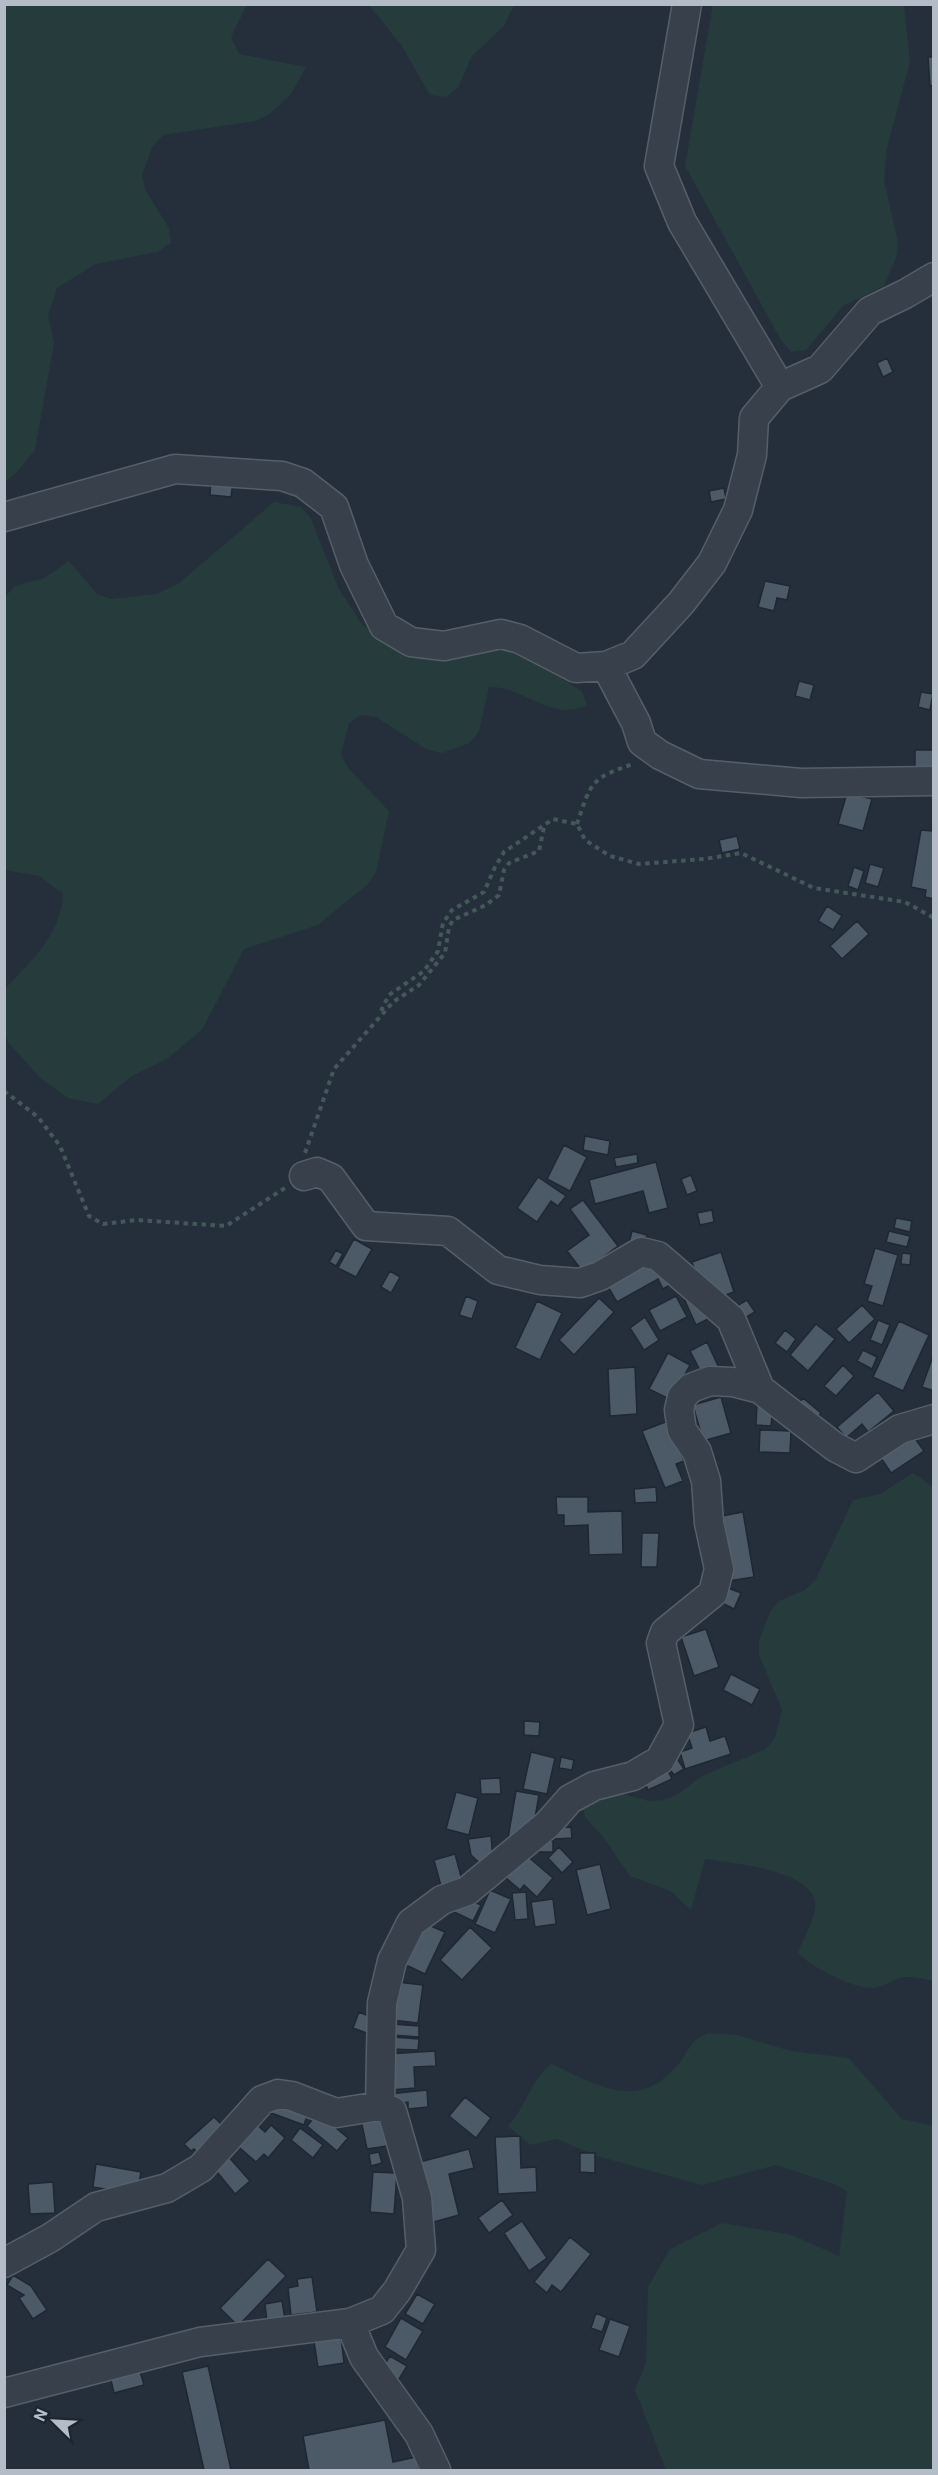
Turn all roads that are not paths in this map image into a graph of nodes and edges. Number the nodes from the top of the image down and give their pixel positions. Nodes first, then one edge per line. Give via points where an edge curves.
1 (687, 4) edge
2 (933, 277) edge
3 (780, 387) junction
4 (4, 517) edge
5 (606, 666) junction
6 (933, 780) edge
7 (304, 1176) road end
8 (760, 1389) junction
9 (933, 1419) edge
10 (380, 2106) junction
11 (4, 2263) edge
12 (350, 2323) junction
13 (4, 2393) edge
14 (436, 2470) edge

1 - 3 street via 659,166 682,222
2 - 3 street via 870,311 820,369
3 - 5 street via 754,418 752,455 738,510 712,563 633,655
4 - 5 street via 176,469 282,476 303,483 334,507 354,565 384,627 411,642 444,646 501,634 520,639 576,668
5 - 6 street via 642,742 699,774 801,783
7 - 8 street via 317,1172 331,1178 366,1226 448,1231 498,1270 540,1280 580,1283 641,1252 658,1256 731,1318
8 - 9 street via 835,1447 856,1458 900,1429
8 - 10 street via 710,1381 691,1388 682,1397 678,1410 682,1430 697,1452 706,1480 709,1523 719,1569 713,1593 665,1632 662,1643 679,1725 660,1760 633,1776 594,1786 570,1799 548,1824 467,1891 442,1900 411,1923 392,1961 382,2003
10 - 11 street via 336,2114 292,2096 278,2094 262,2100 220,2150 193,2174 167,2188 96,2207
10 - 12 street via 392,2111 412,2175 420,2250 382,2310
12 - 13 street via 200,2342
12 - 14 street via 364,2357 419,2434

